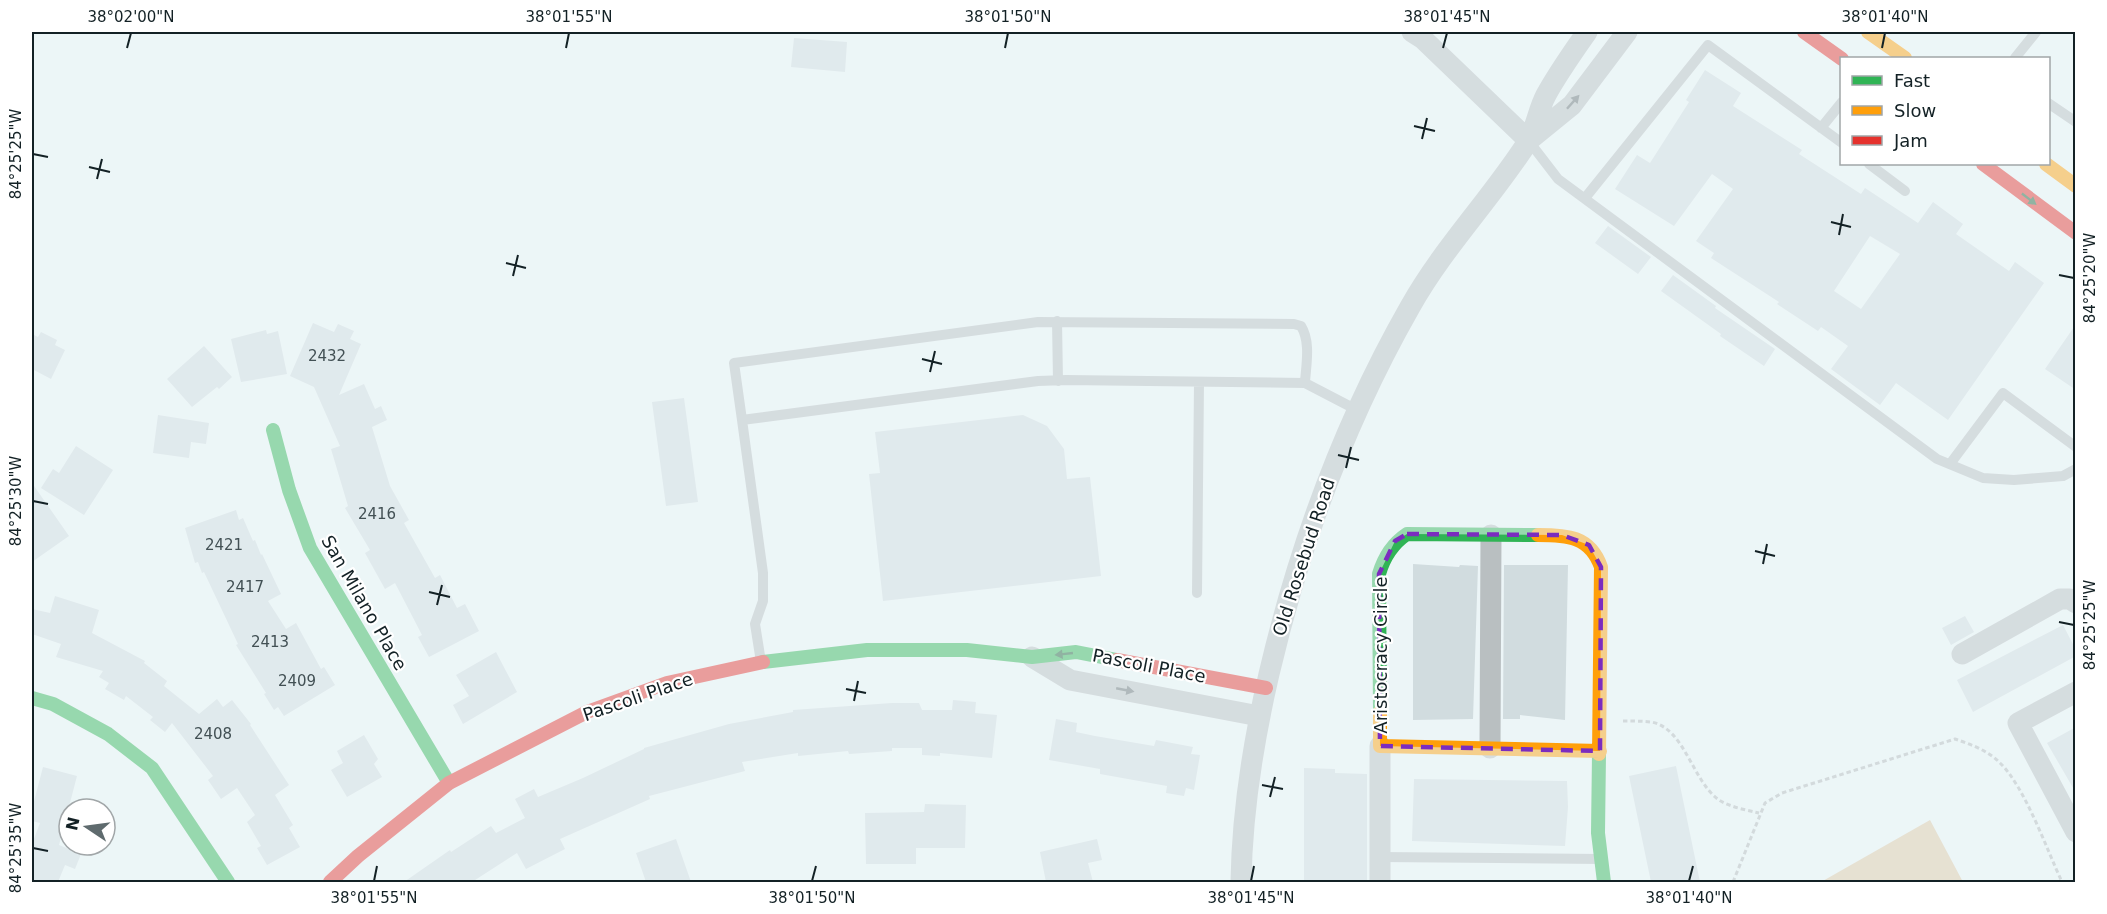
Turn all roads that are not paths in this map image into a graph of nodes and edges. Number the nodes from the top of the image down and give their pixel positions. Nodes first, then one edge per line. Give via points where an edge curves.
1 (1412, 32) edge
2 (1587, 32) edge
3 (1627, 32) edge
4 (1804, 32) edge
5 (1868, 32) edge
6 (2036, 32) edge
7 (1904, 57) edge
8 (2016, 57) edge
9 (1840, 58) edge
10 (1840, 104) edge
11 (2050, 104) edge
12 (2076, 122) edge
13 (1821, 128) junction
14 (1528, 140) junction
15 (1840, 142) edge
16 (1870, 165) edge
17 (1990, 165) edge
18 (2047, 165) edge
19 (2076, 186) edge
20 (1905, 190) dead end
21 (1585, 198) junction
22 (2076, 233) edge
23 (1057, 321) junction
24 (1058, 381) junction
25 (1198, 382) junction
26 (1305, 383) junction
27 (1357, 410) junction
28 (742, 420) junction
29 (273, 430) dead end
30 (2076, 447) edge
31 (1950, 464) junction
32 (2076, 469) edge
33 (1491, 535) junction
34 (1197, 593) dead end
35 (2076, 603) edge
36 (1962, 654) dead end
37 (1032, 657) junction
38 (761, 662) junction
39 (1266, 688) junction
40 (2076, 692) edge
41 (32, 698) edge
42 (1259, 716) junction
43 (1380, 746) junction
44 (1490, 748) junction
45 (1600, 751) junction
46 (449, 783) junction
47 (2076, 832) edge
48 (1380, 857) junction
49 (1601, 859) junction
50 (228, 882) edge
51 (330, 882) edge
52 (1241, 882) edge
53 (1380, 882) edge
54 (1604, 882) edge

1 - 14 street
2 - 14 street, Old Rosebud Road via 1546,96
14 -> 3 street, Old Rosebud Road via 1572,105
4 - 9 street
5 - 7 street
6 - 8 lane
10 - 13 lane
11 - 12 lane
13 - 15 lane
13 - 21 lane via 1708,45
14 - 21 lane via 1558,179
14 - 27 street, Old Rosebud Road via 1410,306
16 - 20 lane
17 -> 22 street
18 - 19 street
21 - 31 lane via 1928,452
23 - 24 lane
23 - 26 lane via 1294,324 1301,326 1307,347
23 - 28 lane via 734,363
24 - 25 lane
24 - 28 lane
25 - 26 lane
25 - 34 lane
26 - 27 lane
27 - 39 street, Old Rosebud Road via 1299,561
28 - 38 lane via 763,573 763,600 755,624
29 - 46 street, San Milano Place via 310,548
30 - 31 lane via 2003,393
31 - 32 lane via 1983,478 2014,480 2063,476
33 - 43 street, Aristocracy Circle via 1407,534 1395,541 1384,556 1378,600
33 - 44 street
33 - 45 street, Aristocracy Circle via 1562,535 1589,545 1598,555 1602,567
35 - 36 street via 2060,599
37 - 38 street, Pascoli Place via 967,650 867,650
39 -> 37 street, Pascoli Place via 1076,652
37 -> 42 street, Pascoli Place via 1070,680
38 - 46 street, Pascoli Place via 667,683 587,712
39 - 42 street, Old Rosebud Road
40 - 47 street via 2018,723
41 - 50 street via 53,704 108,734 152,768
42 - 52 street, Old Rosebud Road via 1248,776
43 - 44 street, Aristocracy Circle
43 - 48 street
44 - 45 street, Aristocracy Circle
45 - 49 street, Aristocracy Circle
46 - 51 street, Pascoli Place
48 - 49 lane
48 - 53 street
49 - 54 street, Aristocracy Circle

